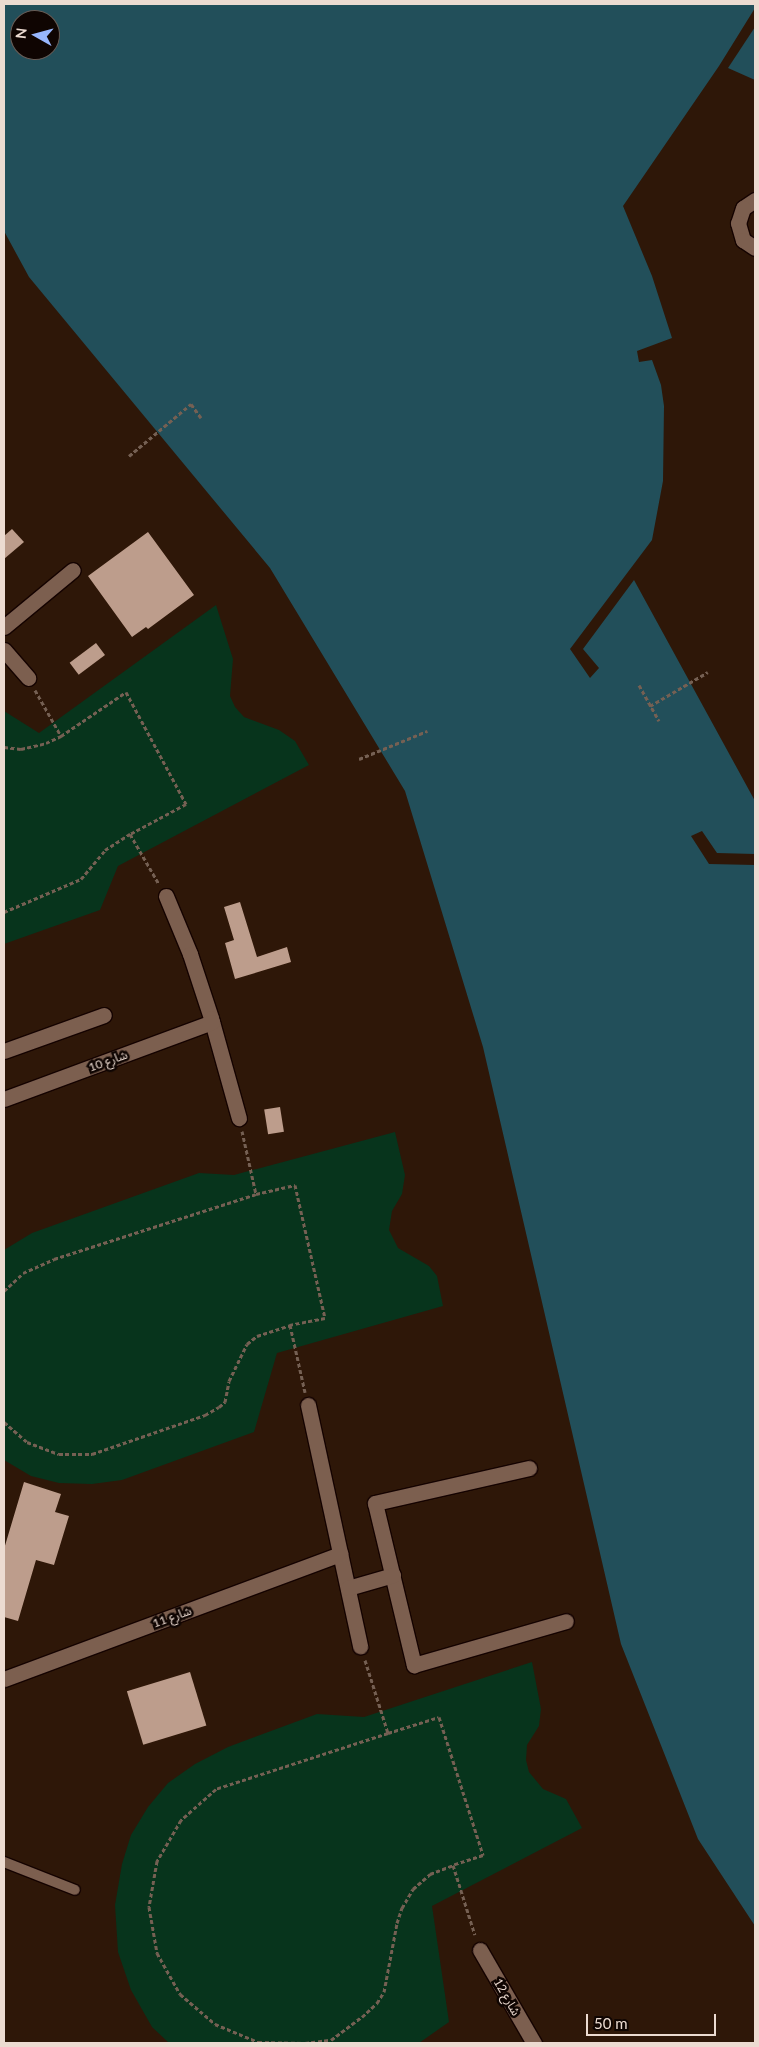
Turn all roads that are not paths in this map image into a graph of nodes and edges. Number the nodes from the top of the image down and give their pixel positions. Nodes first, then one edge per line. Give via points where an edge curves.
1 (755, 200) edge
2 (755, 248) edge
3 (74, 570) dead end
4 (4, 627) edge
5 (4, 650) edge
6 (28, 678) road end
7 (166, 896) road end
8 (104, 1015) dead end
9 (212, 1022) junction
10 (4, 1051) edge
11 (4, 1099) edge
12 (239, 1118) road end
13 (308, 1405) road end
14 (529, 1468) dead end
15 (341, 1554) junction
16 (392, 1575) junction
17 (348, 1588) junction
18 (566, 1622) dead end
19 (360, 1646) road end
20 (4, 1679) edge
21 (4, 1862) edge
22 (74, 1890) dead end
23 (480, 1950) road end
24 (534, 2043) edge

1 - 2 street via 743,208 738,223 743,240
3 - 4 street
5 - 6 street
7 - 9 street via 190,954
8 - 10 street
9 - 11 street, شارع 10
9 - 12 street
13 - 15 street
14 - 16 street via 376,1503
15 - 17 street
15 - 20 street, شارع 11
16 - 17 street
16 - 18 street via 414,1665
17 - 19 street
21 - 22 lane
23 - 24 street, شارع 12

